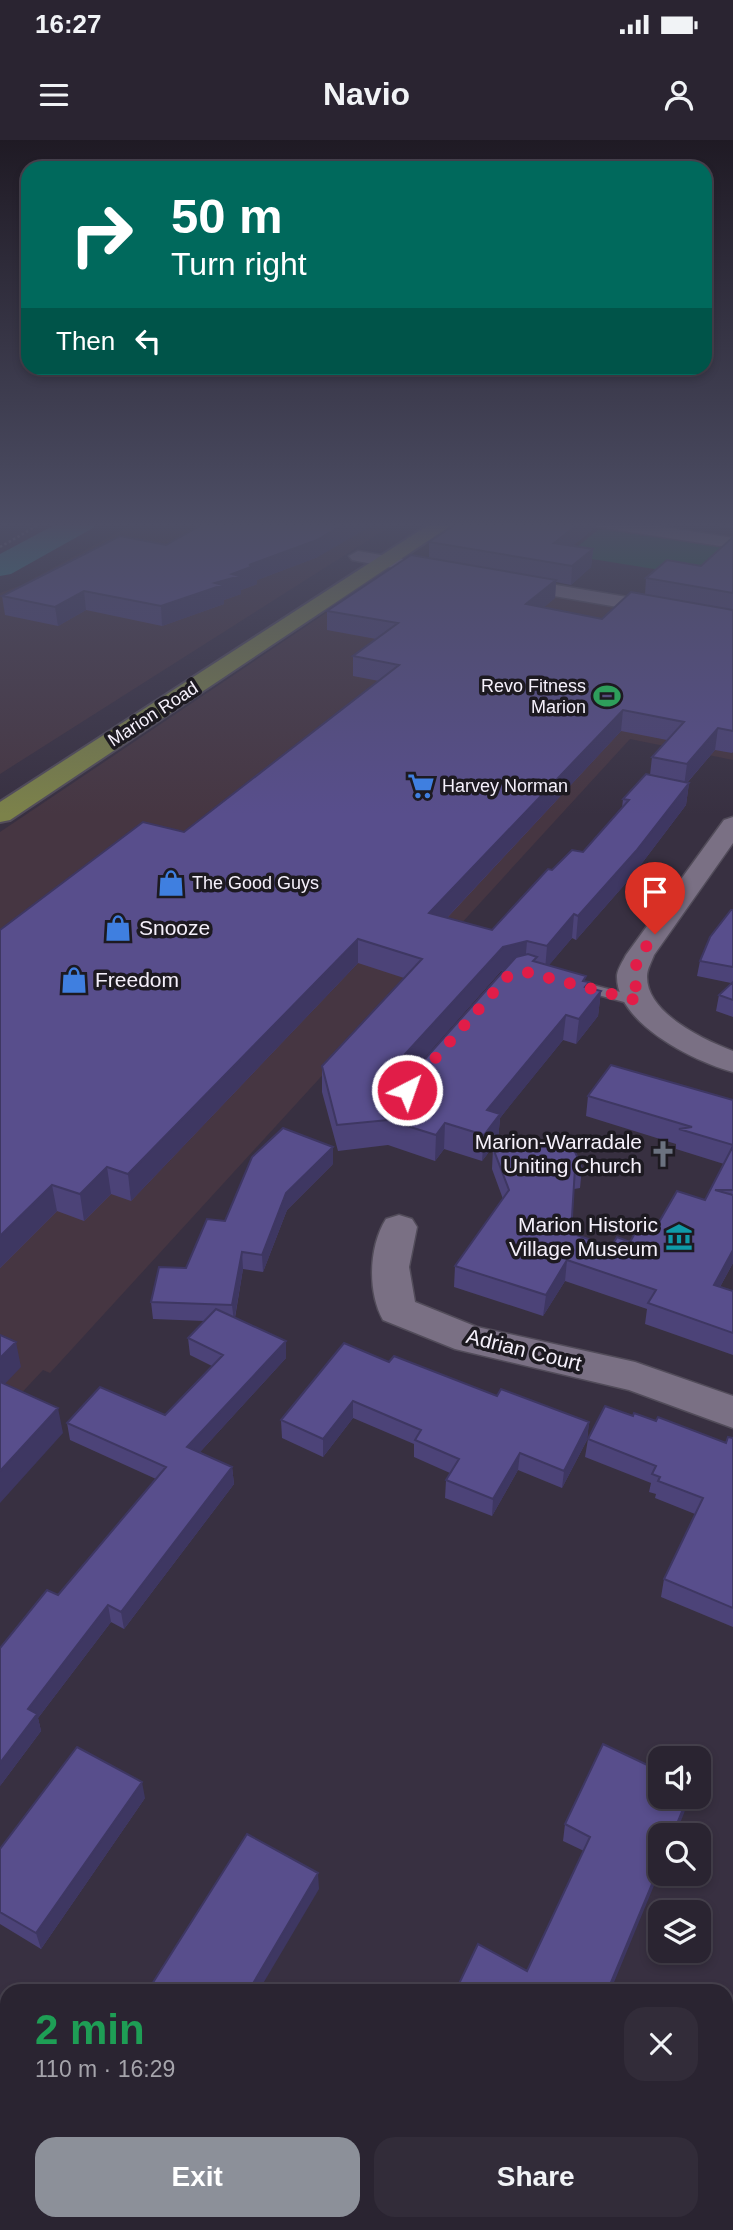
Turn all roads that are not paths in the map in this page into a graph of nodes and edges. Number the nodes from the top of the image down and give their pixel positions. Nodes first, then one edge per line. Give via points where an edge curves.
1 (260, 620) edge
2 (299, 620) edge
3 (11, 780) dead end
4 (0, 814) edge
5 (733, 825) edge
6 (563, 982) edge
7 (639, 1001) junction
8 (733, 1062) edge
9 (399, 1227) dead end
10 (733, 1412) edge

1 - 3 main road, Marion Road
2 - 4 main road, Marion Road
5 - 7 street via 640,955 632,975
6 - 7 lane
7 - 8 street via 669,1032
9 - 10 street, Adrian Court via 390,1267 397,1310 469,1339 635,1377

